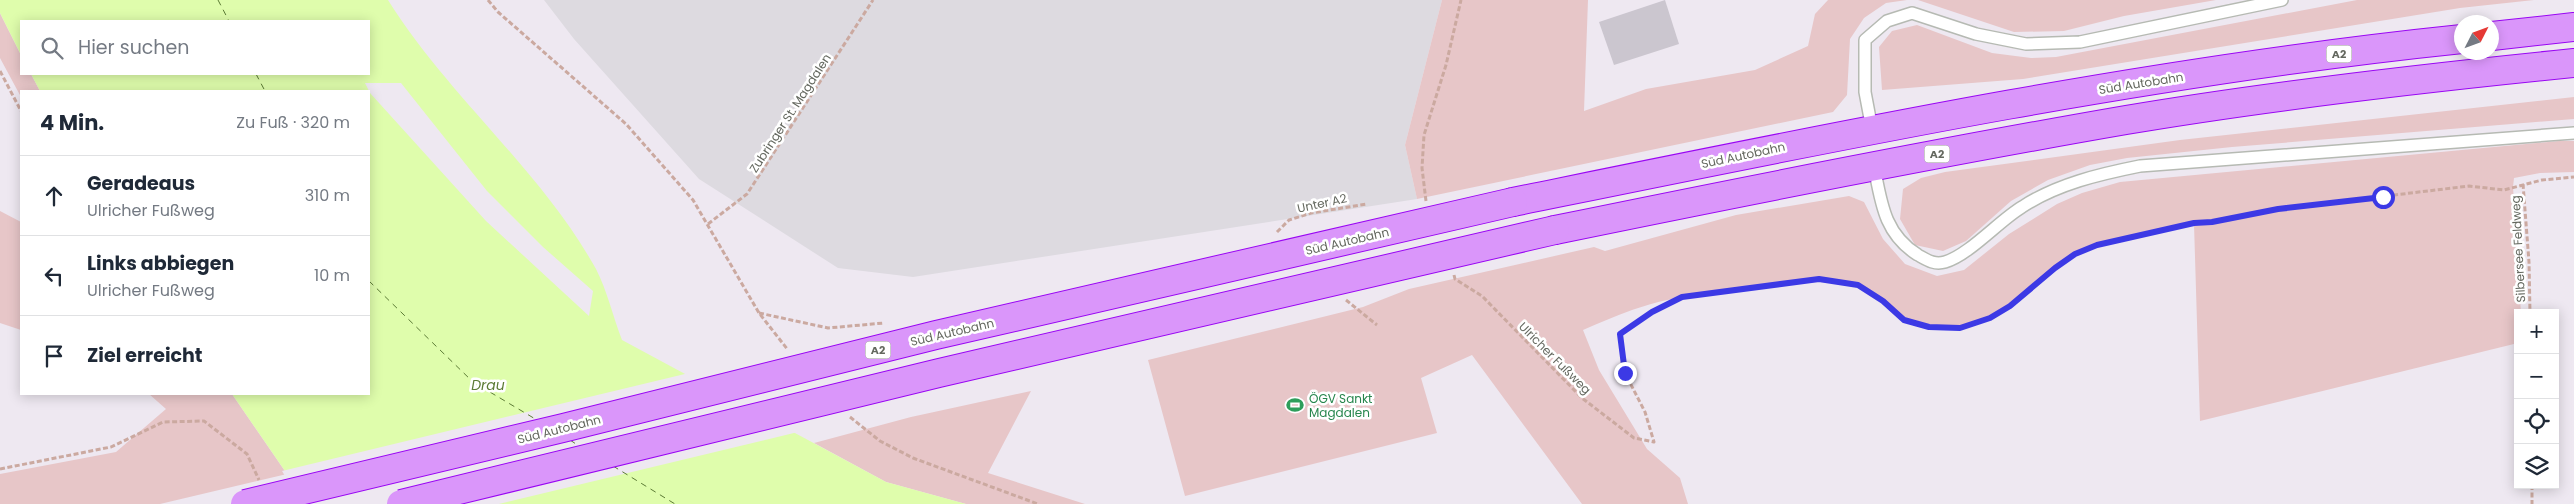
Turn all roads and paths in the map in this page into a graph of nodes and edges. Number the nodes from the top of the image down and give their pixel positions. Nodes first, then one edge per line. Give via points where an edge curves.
1 (488, 0) edge
2 (873, 0) edge
3 (1461, 0) edge
4 (2282, 0) edge
5 (2574, 27) edge
6 (2499, 35) edge
7 (2454, 40) edge
8 (2574, 63) edge
9 (0, 71) edge
10 (20, 109) edge
11 (1872, 128) junction
12 (2574, 133) edge
13 (1874, 165) junction
14 (2574, 176) edge
15 (2523, 184) junction
16 (1367, 204) dead end
17 (1427, 205) dead end
18 (708, 224) junction
19 (1276, 234) dead end
20 (1452, 270) dead end
21 (2530, 309) edge
22 (790, 353) dead end
23 (845, 413) dead end
24 (0, 469) edge
25 (2532, 489) edge
26 (254, 496) edge
27 (401, 504) edge
28 (1038, 504) edge
29 (2532, 504) edge

1 - 18 path via 626,124 693,200
2 - 18 path, Zubringer St. Magdalen via 747,194
3 - 17 path via 1446,65 1424,135 1422,168
4 - 11 lane via 2080,42 2026,44 1976,34 1912,14 1887,20 1865,40 1866,92
5 - 6 highway
7 - 11 highway, Süd Autobahn / A2 via 2126,85
8 - 13 highway, A2 via 2277,97
9 - 10 path
11 - 26 highway, Süd Autobahn / A2, bridge via 1513,202 936,336 553,431
12 - 13 lane via 2150,166 2090,176 2022,206 1973,246 1946,262 1931,263 1907,248 1888,225
13 - 27 highway, A2, bridge via 1555,230 939,373
14 - 15 path, Ulricher Fußweg
15 - 20 path, Ulricher Fußweg via 2504,190 2469,186 2278,209 2194,223 2097,245 2075,254 2055,268 2010,306 1990,318 1960,328 1929,327 1904,320 1858,285 1819,279 1682,297 1620,334 1625,373 1645,412 1654,442 1634,438 1582,398 1482,296 1455,279
15 - 21 path, Silbersee Feldweg
16 - 19 path, Unter A2 via 1289,220
18 - 22 path via 759,313
23 - 28 path via 880,440 913,458
24 - 26 path via 111,447 163,422 204,421 247,454
25 - 29 path

